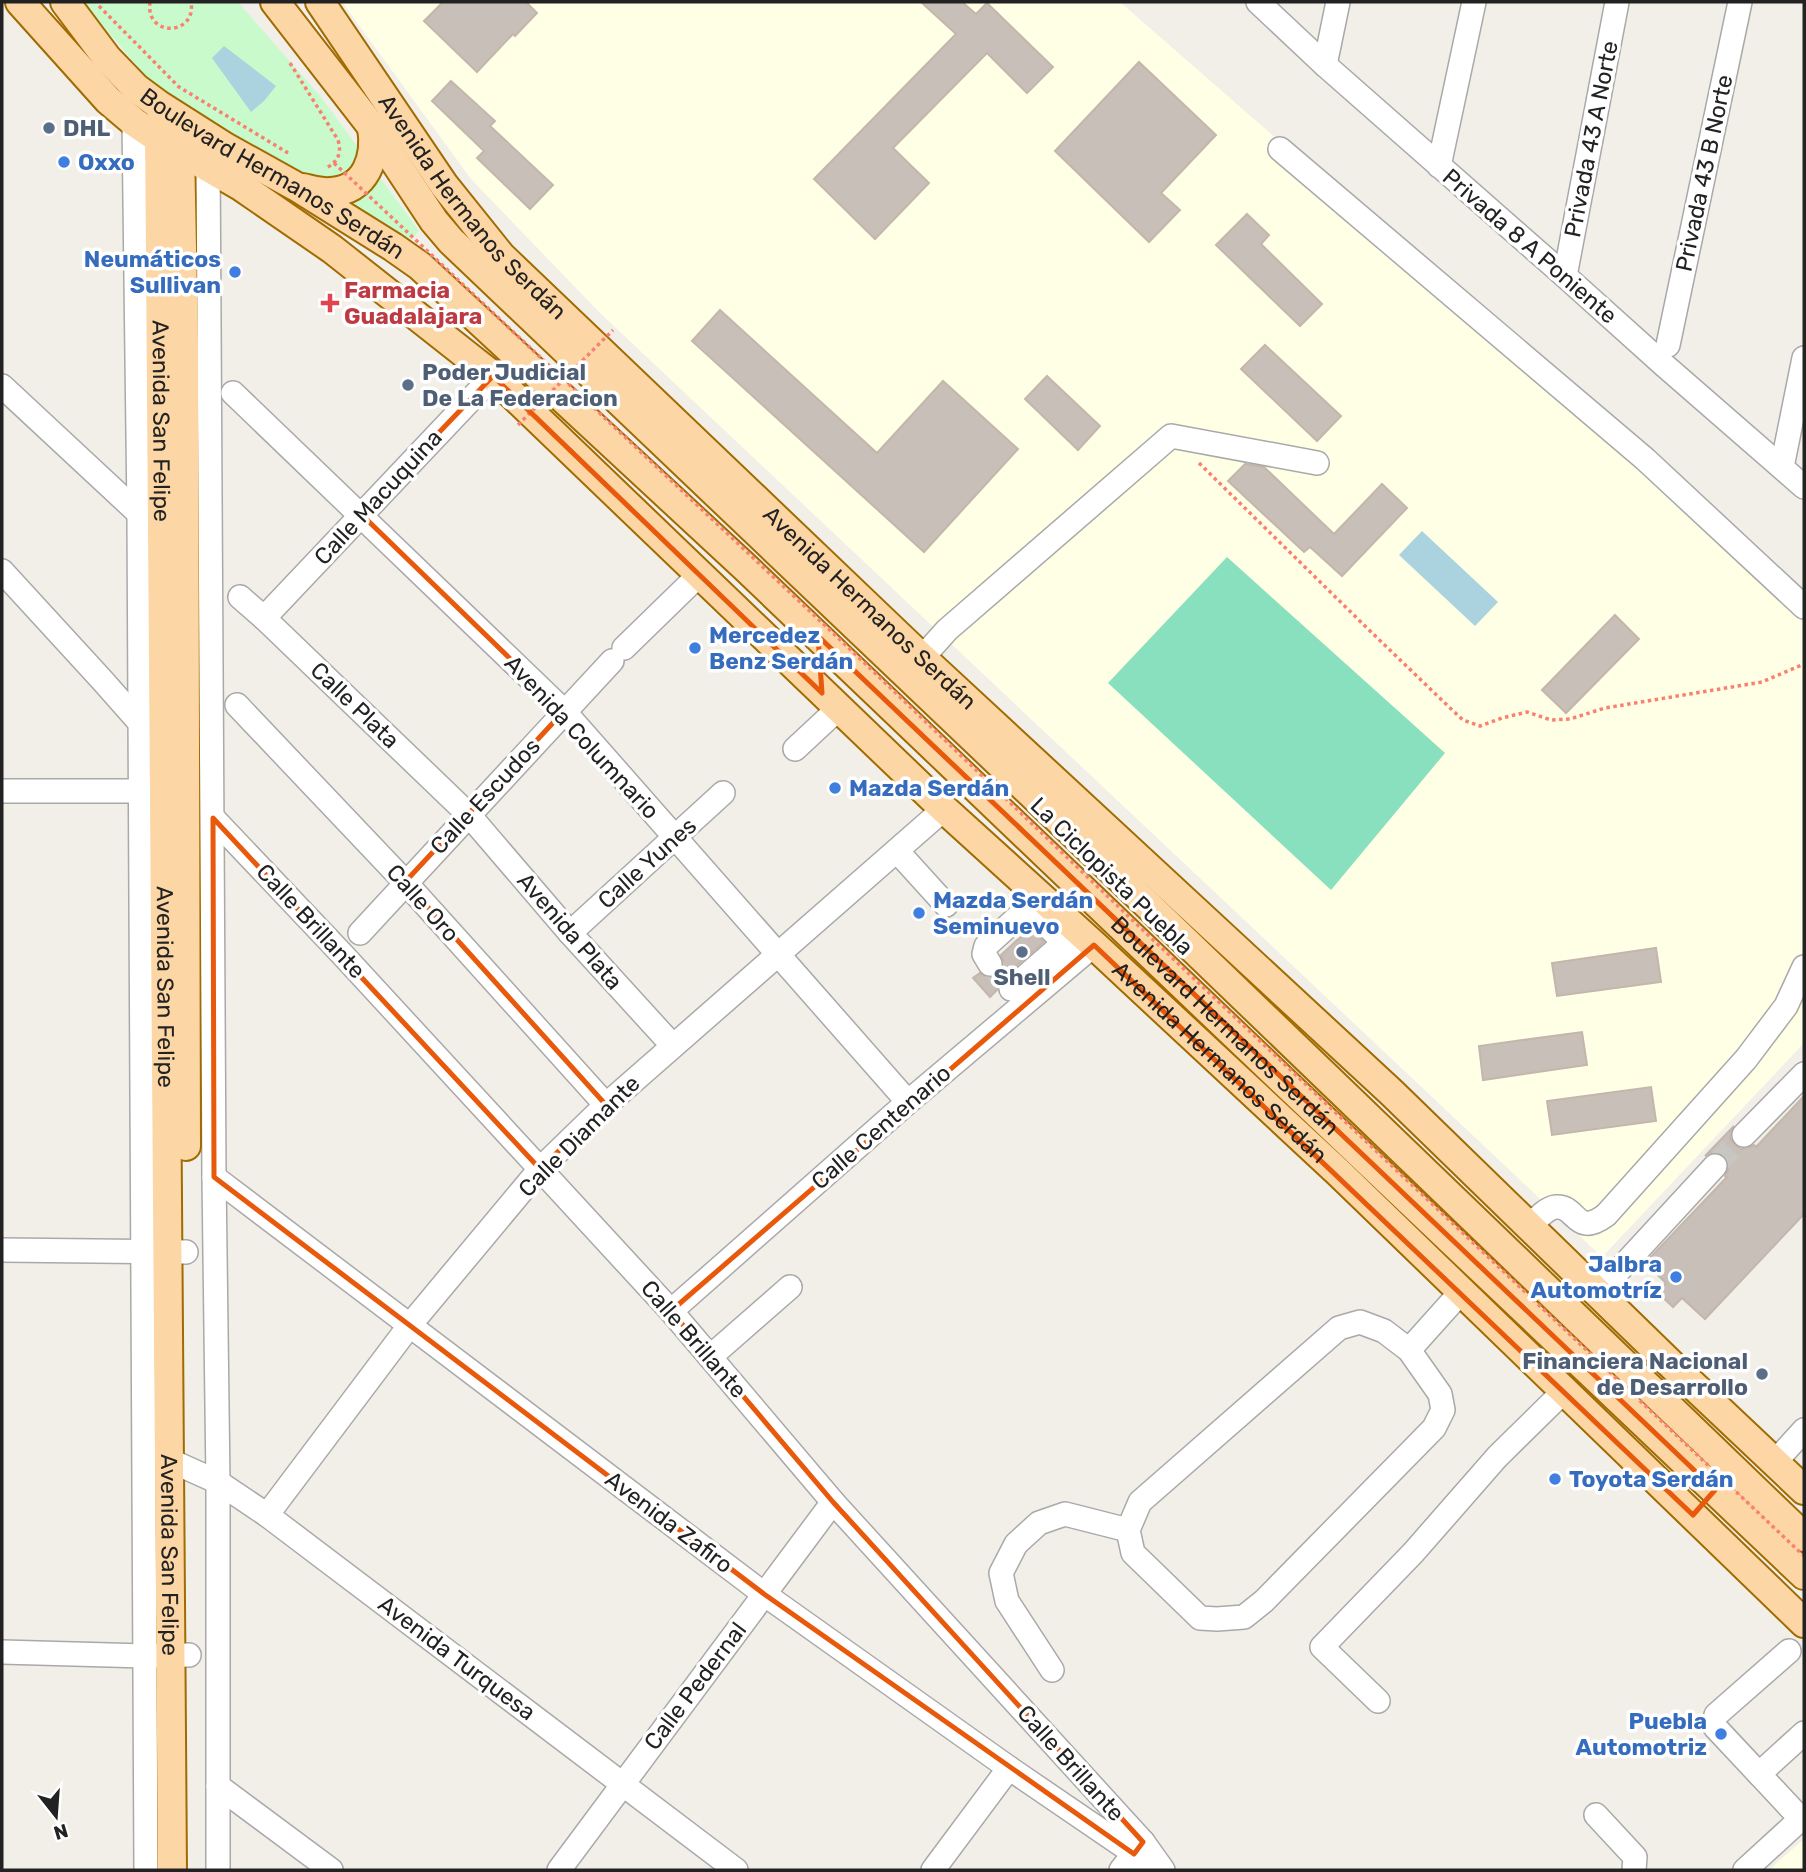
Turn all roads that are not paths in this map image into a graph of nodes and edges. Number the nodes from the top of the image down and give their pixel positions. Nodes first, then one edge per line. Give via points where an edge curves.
1 (20, 2) edge
2 (65, 2) edge
3 (275, 2) edge
4 (320, 2) edge
5 (1258, 2) edge
6 (1338, 2) edge
7 (1474, 2) edge
8 (1617, 2) edge
9 (1740, 2) edge
10 (349, 46) junction
11 (1325, 65) junction
12 (348, 96) junction
13 (159, 105) junction
14 (183, 120) junction
15 (134, 122) junction
16 (372, 127) junction
17 (208, 136) junction
18 (169, 145) junction
19 (1280, 149) dead end
20 (1439, 166) junction
21 (208, 167) junction
22 (297, 187) junction
23 (1565, 276) junction
24 (1668, 345) dead end
25 (1804, 358) edge
26 (492, 376) junction
27 (2, 386) edge
28 (233, 393) dead end
29 (1317, 463) dead end
30 (1783, 467) junction
31 (1804, 487) edge
32 (139, 513) junction
33 (361, 514) junction
34 (162, 536) junction
35 (184, 556) junction
36 (2, 571) edge
37 (699, 575) junction
38 (240, 597) dead end
39 (1804, 607) edge
40 (264, 618) junction
41 (818, 636) junction
42 (922, 658) junction
43 (830, 700) junction
44 (237, 705) dead end
45 (564, 711) junction
46 (140, 723) junction
47 (926, 739) junction
48 (795, 749) dead end
49 (2, 791) edge
50 (163, 791) junction
51 (723, 793) dead end
52 (944, 809) junction
53 (469, 815) junction
54 (213, 818) junction
55 (676, 838) junction
56 (983, 844) junction
57 (897, 851) junction
58 (405, 882) junction
59 (1035, 902) junction
60 (946, 905) dead end
61 (1108, 913) junction
62 (360, 933) dead end
63 (570, 933) junction
64 (1079, 944) junction
65 (778, 954) junction
66 (990, 964) dead end
67 (1804, 967) edge
68 (1176, 1022) junction
69 (673, 1046) junction
70 (1804, 1074) edge
71 (908, 1102) junction
72 (606, 1105) junction
73 (1744, 1135) tunnel mouth
74 (1715, 1166) tunnel mouth
75 (540, 1169) junction
76 (1339, 1173) junction
77 (214, 1177) junction
78 (1438, 1185) junction
79 (1396, 1188) junction
80 (1529, 1227) junction
81 (2, 1250) edge
82 (165, 1252) junction
83 (790, 1287) dead end
84 (1461, 1292) junction
85 (1598, 1293) junction
86 (671, 1311) junction
87 (410, 1325) junction
88 (1409, 1350) junction
89 (710, 1357) junction
90 (1678, 1371) junction
91 (1564, 1391) junction
92 (1703, 1394) junction
93 (1804, 1430) edge
94 (1697, 1435) junction
95 (1724, 1460) junction
96 (1775, 1462) junction
97 (178, 1464) junction
98 (218, 1482) junction
99 (1715, 1490) junction
100 (1804, 1490) edge
101 (833, 1502) junction
102 (267, 1515) junction
103 (1693, 1515) junction
104 (1128, 1530) junction
105 (1804, 1537) edge
106 (1804, 1575) edge
107 (764, 1594) junction
108 (1804, 1623) edge
109 (1789, 1651) dead end
110 (2, 1652) edge
111 (168, 1656) junction
112 (1052, 1670) dead end
113 (1378, 1701) dead end
114 (1804, 1733) edge
115 (1009, 1768) junction
116 (1759, 1774) junction
117 (623, 1783) junction
118 (218, 1786) junction
119 (1596, 1815) dead end
120 (1803, 1818) edge
121 (1133, 1856) edge
122 (146, 1870) edge
123 (172, 1870) edge
124 (191, 1870) edge
125 (218, 1870) edge
126 (331, 1870) edge
127 (559, 1870) edge
128 (736, 1870) edge
129 (933, 1870) edge
130 (1161, 1870) edge
131 (1634, 1870) edge
132 (1745, 1870) edge

1 - 15 main road, Avenida Hermanos Serdán via 108,100
2 - 13 main road, Boulevard Hermanos Serdán via 107,58
3 - 12 main road, Boulevard Hermanos Serdán
4 - 10 main road, Avenida Hermanos Serdán
5 - 11 street, Privada 8 A Poniente
6 - 11 street
7 - 20 street
8 - 23 street, Privada 43 A Norte
9 - 24 street, Privada 43 B Norte
10 - 12 main road
10 - 42 main road, Avenida Hermanos Serdán via 444,185 501,256
11 - 20 street, Privada 8 A Poniente
12 - 16 main road, Boulevard Hermanos Serdán
13 - 14 main road, Boulevard Hermanos Serdán
13 - 18 main road, Avenida San Felipe
14 - 17 main road, Boulevard Hermanos Serdán
14 - 18 main road, Avenida San Felipe
15 - 18 main road, Avenida Hermanos Serdán
15 - 32 street, Avenida San Felipe
16 - 22 main road via 371,160 358,182 327,193
16 - 78 main road, Boulevard Hermanos Serdán via 451,241
17 - 21 street, Avenida San Felipe
17 - 22 main road, Boulevard Hermanos Serdán
18 - 21 main road, Avenida Hermanos Serdán
18 - 34 main road, Avenida San Felipe
18 - 35 main road, Avenida San Felipe via 184,343
19 - 39 street via 1646,459
20 - 23 street, Privada 8 A Poniente
21 - 26 main road, Avenida Hermanos Serdán via 332,249
21 - 54 street, Avenida San Felipe
22 - 41 main road, Boulevard Hermanos Serdán via 420,266
23 - 30 street, Privada 8 A Poniente
25 - 30 street
26 - 33 street, Calle Macuquina
26 - 37 main road, Avenida Hermanos Serdán
27 - 32 street
28 - 33 street, Avenida Columnario
29 - 42 street via 1171,436 947,631
30 - 31 street, Privada 8 A Poniente
32 - 34 street
32 - 46 street, Avenida San Felipe
33 - 40 street, Calle Macuquina
33 - 45 street, Avenida Columnario
34 - 35 street
34 - 50 main road, Avenida San Felipe
35 - 50 main road, Avenida San Felipe
36 - 46 street
37 - 43 main road, Avenida Hermanos Serdán
37 - 45 street, Calle Escudos
38 - 40 street, Calle Plata
40 - 53 street, Calle Plata
41 - 43 main road
41 - 47 main road, Boulevard Hermanos Serdán
42 - 80 main road, Avenida Hermanos Serdán via 1392,1093
43 - 48 street
43 - 52 main road, Avenida Hermanos Serdán
44 - 58 street, Calle Oro
45 - 53 street, Calle Escudos
45 - 55 street, Avenida Columnario
46 - 50 street, Avenida San Felipe
47 - 56 main road via 932,762 968,806
47 - 61 main road, Boulevard Hermanos Serdán
49 - 50 street
50 - 82 main road, Avenida San Felipe
50 - 82 street, Avenida San Felipe
51 - 55 street, Calle Yunes
52 - 56 main road, Avenida Hermanos Serdán
52 - 57 street, Calle Diamante
53 - 58 street, Calle Escudos
53 - 63 street, Avenida Plata
54 - 75 street, Calle Brillante
54 - 77 street, Avenida San Felipe
55 - 63 street, Calle Yunes
55 - 65 street, Avenida Columnario
56 - 59 main road, Avenida Hermanos Serdán
57 - 60 street
57 - 65 street, Calle Diamante
58 - 62 street, Calle Escudos
58 - 72 street, Calle Oro
59 - 64 main road, Avenida Hermanos Serdán
59 - 66 street via 984,949
61 - 68 main road via 1116,940 1171,997
61 - 79 main road, Boulevard Hermanos Serdán
63 - 69 street, Avenida Plata
64 - 68 main road, Avenida Hermanos Serdán
64 - 71 street, Calle Centenario via 1014,992
65 - 69 street, Calle Diamante
65 - 71 street, Avenida Columnario
67 - 80 street via 1786,1006 1746,1059 1606,1215 1583,1223 1556,1207
68 - 76 main road, Avenida Hermanos Serdán
69 - 72 street, Calle Diamante
70 - 73 street
71 - 86 street, Calle Centenario
72 - 75 street, Calle Diamante
74 - 85 street
75 - 86 street, Calle Brillante
75 - 87 street, Calle Diamante
76 - 79 main road
76 - 84 main road, Avenida Hermanos Serdán
77 - 87 street, Avenida Zafiro
77 - 98 street, Avenida San Felipe
78 - 80 main road
78 - 94 main road, Boulevard Hermanos Serdán
79 - 99 main road, Boulevard Hermanos Serdán
80 - 85 main road, Avenida Hermanos Serdán
81 - 82 street
82 - 97 main road, Avenida San Felipe
82 - 111 street, Avenida San Felipe
83 - 89 street
84 - 88 street
84 - 91 main road, Avenida Hermanos Serdán
85 - 90 main road, Avenida Hermanos Serdán
86 - 89 street, Calle Brillante
87 - 102 street, Calle Diamante
87 - 107 street, Avenida Zafiro
88 - 104 street via 1384,1331 1360,1322 1339,1328 1140,1502
88 - 104 street via 1440,1394 1443,1410 1434,1428 1244,1617 1200,1618 1133,1553
89 - 101 street, Calle Brillante
90 - 92 main road, Avenida Hermanos Serdán
90 - 94 main road
91 - 103 main road, Avenida Hermanos Serdán
91 - 113 street via 1322,1647
92 - 95 main road
92 - 96 main road, Avenida Hermanos Serdán
93 - 96 street
94 - 95 main road, Boulevard Hermanos Serdán
95 - 105 main road, Boulevard Hermanos Serdán
96 - 100 main road, Avenida Hermanos Serdán
97 - 98 street, Avenida Turquesa
97 - 111 main road, Avenida San Felipe
98 - 102 street, Avenida Turquesa
98 - 118 street, Avenida San Felipe
99 - 103 main road
99 - 106 main road, Boulevard Hermanos Serdán
101 - 107 street, Calle Pedernal
101 - 121 street, Calle Brillante
102 - 117 street, Avenida Turquesa
103 - 108 main road, Avenida Hermanos Serdán
104 - 112 street via 1065,1514 1039,1524 1016,1544 1001,1573 1007,1601
107 - 115 street, Avenida Zafiro
107 - 117 street, Calle Pedernal
109 - 116 street via 1714,1718 1716,1727
110 - 111 street
111 - 122 street, Avenida San Felipe
111 - 123 main road, Avenida San Felipe
111 - 124 main road, Avenida San Felipe
114 - 116 street
115 - 121 street, Avenida Zafiro
115 - 129 street
116 - 120 street
117 - 127 street, Calle Pedernal
117 - 128 street, Avenida Turquesa
118 - 125 street, Avenida San Felipe
118 - 126 street
119 - 131 street via 1635,1857
120 - 132 street
121 - 130 street, Calle Brillante

